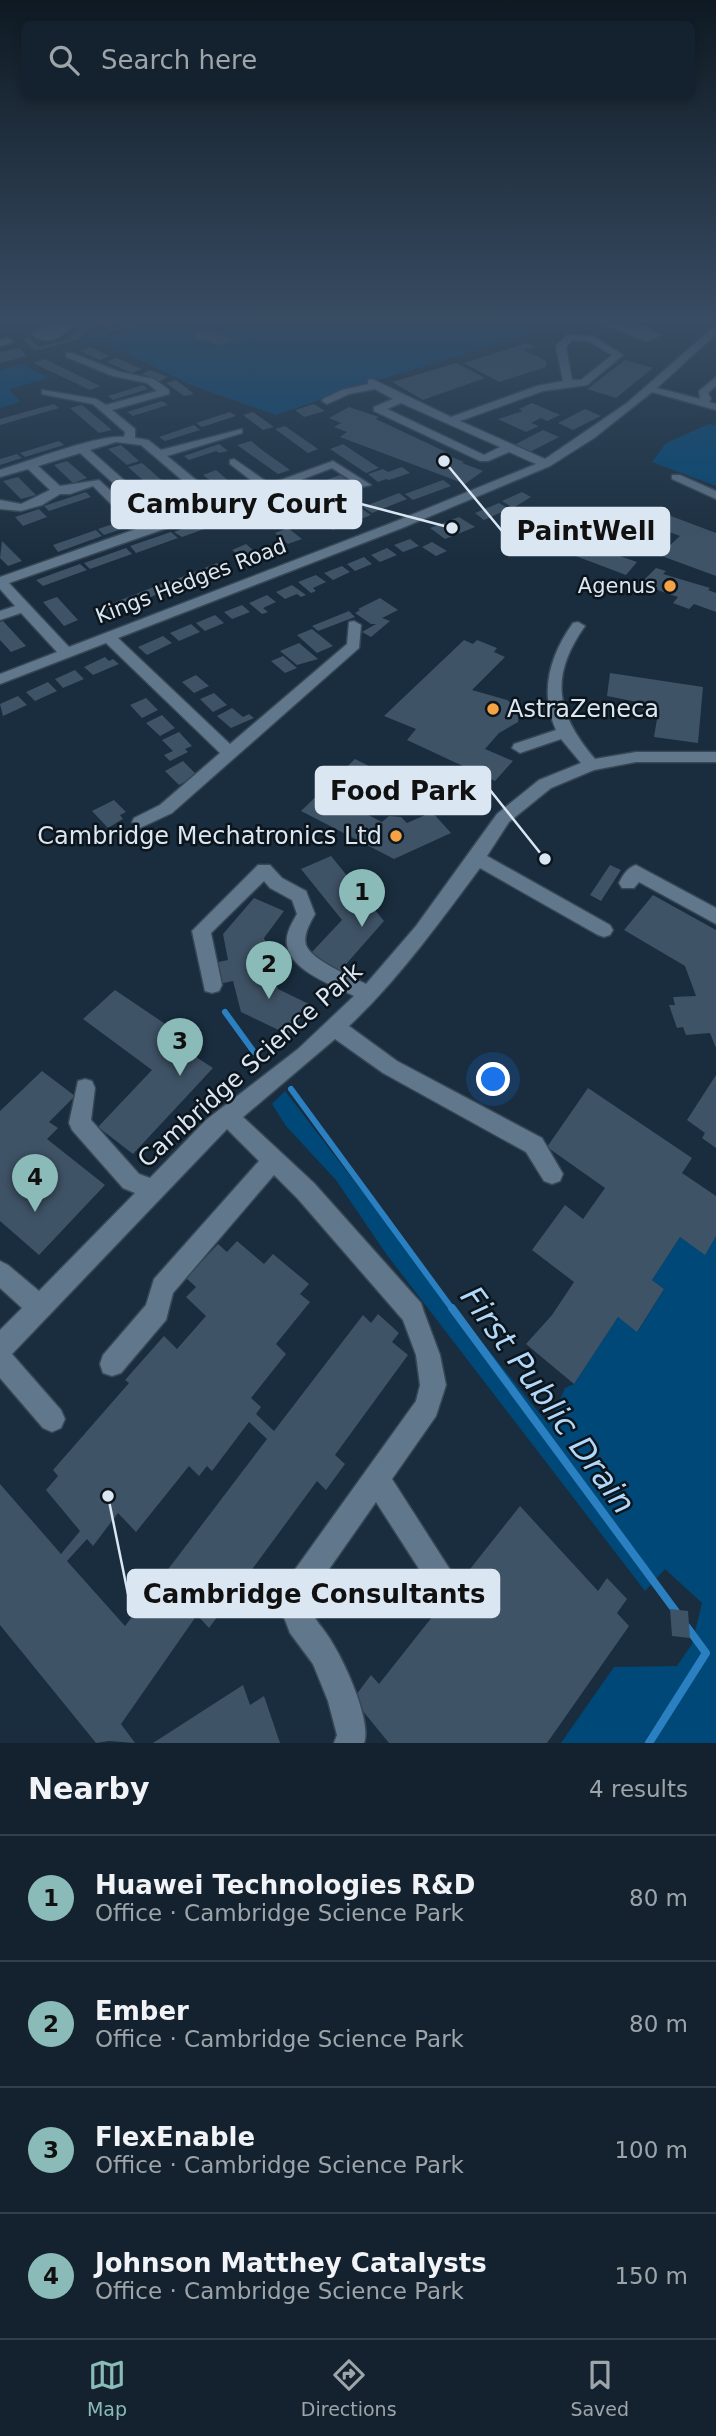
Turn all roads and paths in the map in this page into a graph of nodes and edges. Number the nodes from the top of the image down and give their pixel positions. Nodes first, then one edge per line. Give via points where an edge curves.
1 (88, 400) edge
2 (134, 400) edge
3 (398, 400) edge
4 (404, 400) edge
5 (509, 400) edge
6 (636, 400) edge
7 (692, 400) edge
8 (705, 400) edge
9 (702, 403) junction
10 (716, 407) edge
11 (106, 408) junction
12 (413, 411) dead end
13 (397, 419) junction
14 (430, 419) dead end
15 (449, 424) junction
16 (414, 427) junction
17 (234, 435) dead end
18 (433, 435) junction
19 (468, 437) dead end
20 (129, 439) junction
21 (451, 445) junction
22 (82, 448) junction
23 (508, 448) junction
24 (161, 454) junction
25 (233, 462) dead end
26 (29, 464) junction
27 (546, 464) junction
28 (0, 474) edge
29 (676, 477) dead end
30 (365, 485) dead end
31 (268, 488) junction
32 (57, 490) junction
33 (716, 495) edge
34 (206, 502) junction
35 (117, 503) dead end
36 (0, 504) edge
37 (166, 524) junction
38 (1, 582) edge
39 (23, 607) junction
40 (0, 616) edge
41 (354, 625) dead end
42 (578, 626) dead end
43 (107, 636) junction
44 (65, 652) junction
45 (0, 680) edge
46 (565, 732) junction
47 (520, 748) dead end
48 (230, 753) junction
49 (716, 757) edge
50 (591, 765) junction
51 (140, 822) dead end
52 (477, 858) junction
53 (628, 883) dead end
54 (716, 916) edge
55 (604, 930) dead end
56 (212, 985) dead end
57 (369, 995) junction
58 (335, 1027) junction
59 (85, 1088) dead end
60 (228, 1116) junction
61 (272, 1161) junction
62 (552, 1174) dead end
63 (152, 1190) junction
64 (0, 1273) edge
65 (39, 1306) junction
66 (0, 1349) edge
67 (0, 1359) edge
68 (112, 1364) dead end
69 (52, 1419) dead end
70 (376, 1479) junction
71 (451, 1593) dead end
72 (349, 1743) edge

1 - 11 street
2 - 11 street
3 - 13 street via 378,409
4 - 15 street
5 - 15 street
6 - 27 street, Kings Hedges Road
7 - 9 street
8 - 9 street
9 - 10 street
11 - 20 street via 131,431
12 - 13 street
13 - 16 street
14 - 16 street
15 - 18 street
15 - 23 street
16 - 18 street
17 - 24 street
18 - 21 street
19 - 21 street
20 - 22 street
20 - 24 street via 144,442
21 - 23 street via 484,459
22 - 26 street
22 - 37 street
23 - 27 street
24 - 34 street via 202,488 208,496
25 - 31 street
26 - 28 street
26 - 32 street
27 - 43 street, Kings Hedges Road
29 - 33 street
30 - 31 street via 333,464
31 - 34 street via 231,502
32 - 35 street via 95,482
32 - 36 street via 14,509
34 - 37 street via 198,511
37 - 38 street
38 - 39 street
39 - 40 street
39 - 44 street
41 - 48 street via 354,645
42 - 46 street via 559,654 554,682 558,718
43 - 44 street, Kings Hedges Road
43 - 48 street
44 - 45 street, Kings Hedges Road
46 - 47 street
46 - 50 street
48 - 51 street via 166,809
49 - 50 street, Cambridge Science Park via 636,757
50 - 52 street, Cambridge Science Park via 545,784 503,818
52 - 55 street
52 - 57 street, Cambridge Science Park
53 - 54 street via 636,872
56 - 57 street via 201,931 264,870 276,883 300,896 306,914 296,945 306,961
57 - 58 street, Cambridge Science Park
58 - 60 street, Cambridge Science Park
58 - 62 street via 390,1067 534,1145
59 - 63 street via 80,1123 131,1181
60 - 61 street
60 - 63 street, Cambridge Science Park
61 - 68 street via 162,1287 157,1311
61 - 70 street via 331,1217 412,1312 428,1355 433,1385 427,1407
63 - 65 street, Cambridge Science Park
64 - 65 street
65 - 66 street, Cambridge Science Park
67 - 69 street
70 - 71 street
70 - 72 street via 291,1599 343,1700 352,1735

